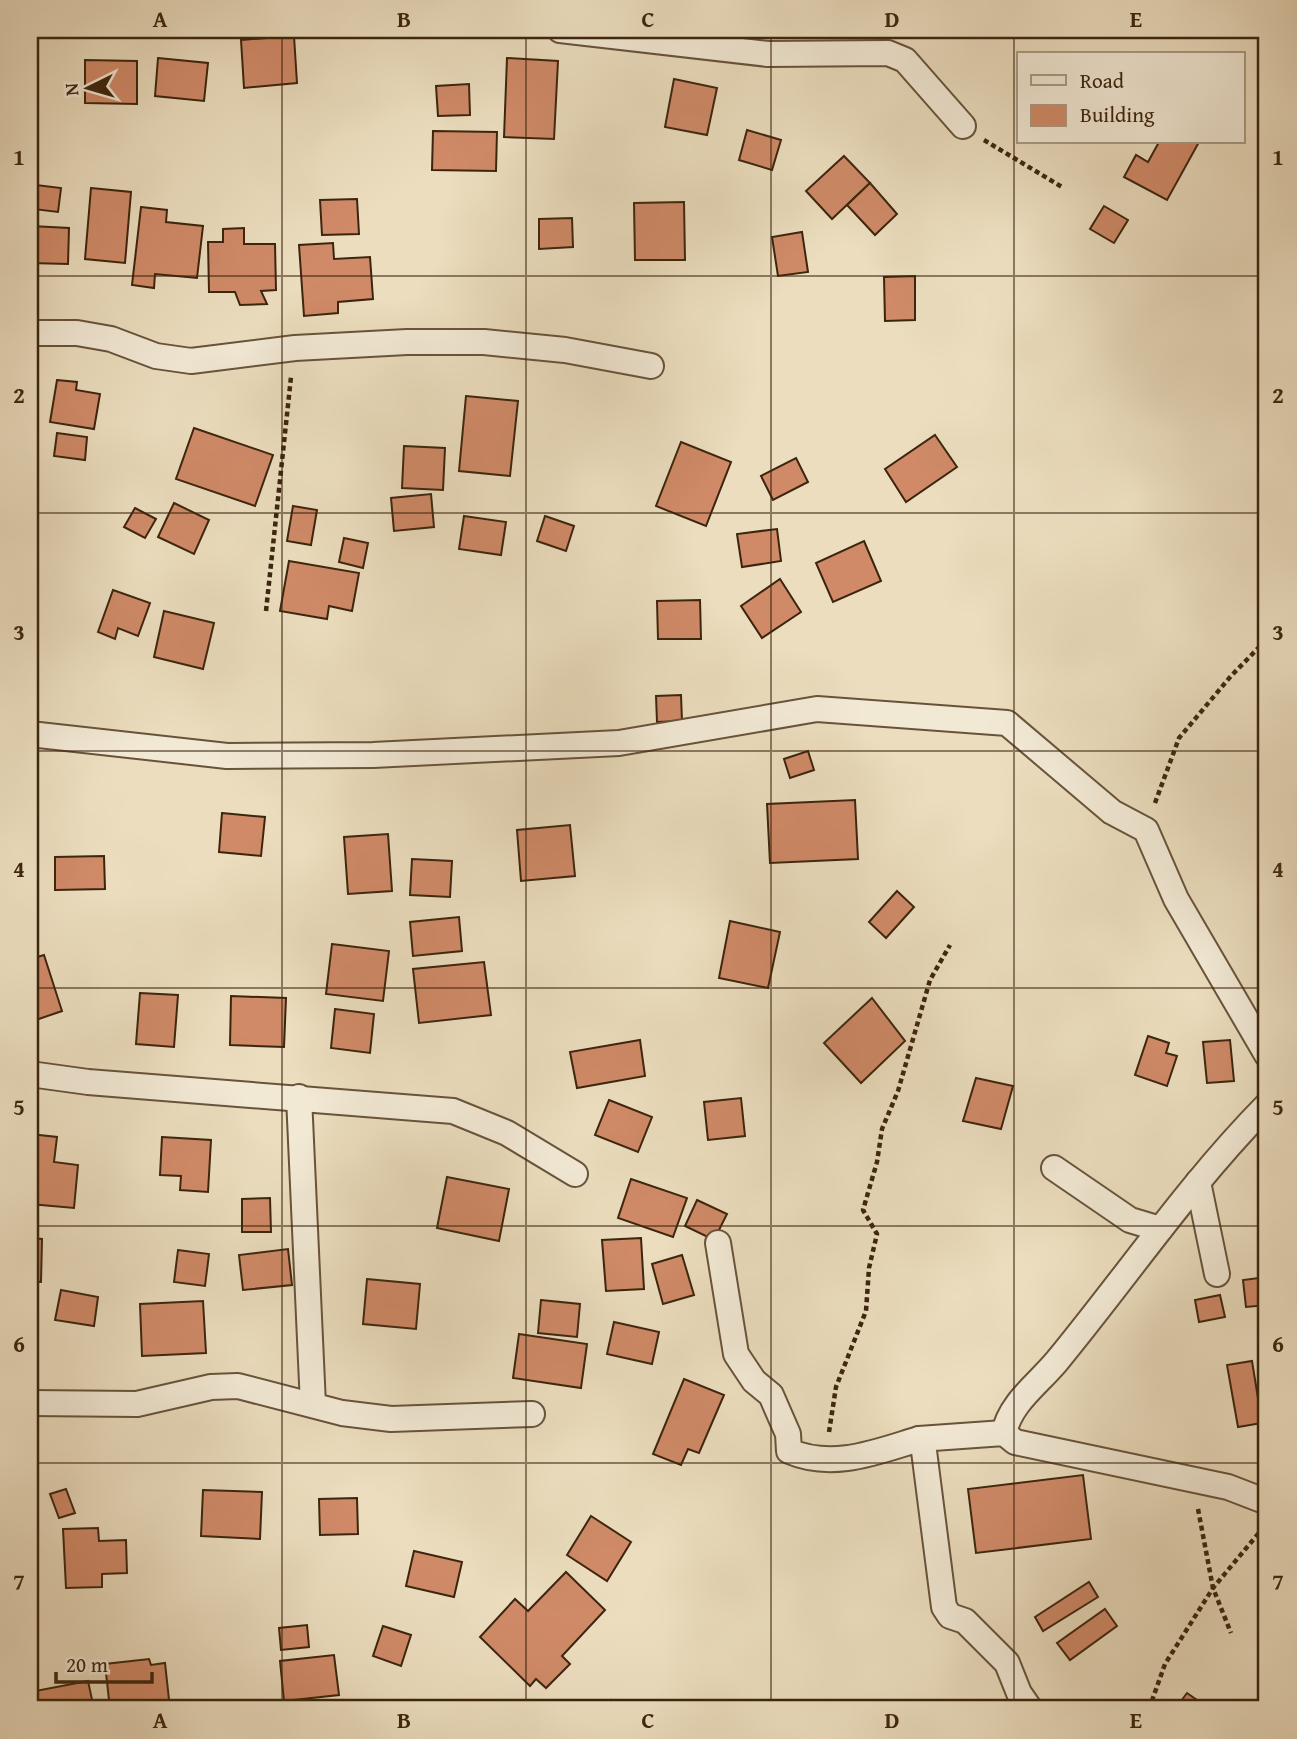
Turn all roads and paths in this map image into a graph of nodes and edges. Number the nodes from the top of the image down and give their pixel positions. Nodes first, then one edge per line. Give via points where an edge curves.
1 (560, 30) edge
2 (962, 127) joint
3 (1062, 187) dead end
4 (30, 333) edge
5 (295, 348) junction
6 (651, 366) dead end
7 (266, 611) dead end
8 (1267, 639) edge
9 (30, 734) edge
10 (1146, 830) junction
11 (950, 945) dead end
12 (1267, 1055) edge
13 (30, 1074) edge
14 (299, 1097) junction
15 (1267, 1105) edge
16 (1054, 1168) dead end
17 (575, 1174) dead end
18 (1198, 1182) junction
19 (1160, 1229) junction
20 (718, 1243) dead end
21 (1217, 1274) dead end
22 (30, 1403) edge
23 (313, 1405) junction
24 (532, 1414) dead end
25 (1004, 1433) junction
26 (919, 1439) junction
27 (825, 1460) junction
28 (1198, 1480) junction
29 (1267, 1502) edge
30 (1267, 1524) edge
31 (1213, 1588) junction
32 (1231, 1633) dead end
33 (1030, 1709) edge
34 (1149, 1709) edge

1 - 2 street via 768,54 888,53 905,60
2 - 3 path
4 - 5 street via 77,333 111,339 156,356 191,360
5 - 6 street via 484,342 565,350
5 - 7 path
8 - 10 path via 1179,738
9 - 10 street via 227,756 373,755 619,743 817,709 1007,723 1112,812
10 - 12 street via 1176,899
11 - 27 path via 930,980 882,1129 863,1210 877,1234 866,1311 836,1387
13 - 14 street
14 - 17 street via 453,1111 507,1133
14 - 23 street
15 - 18 street
16 - 19 street via 1130,1220
18 - 19 street
18 - 21 street
19 - 25 street via 1056,1362 1018,1403
20 - 27 street via 736,1354 754,1381 771,1395 788,1434 789,1451
22 - 23 street via 137,1404 211,1387 238,1387
23 - 24 street via 391,1419
25 - 26 street
25 - 28 street via 1016,1442
26 - 27 street via 845,1460
26 - 33 street via 944,1608 950,1616 965,1621 1007,1663
28 - 29 street
28 - 31 path via 1198,1520
30 - 31 path
31 - 32 path
31 - 34 path via 1164,1664

